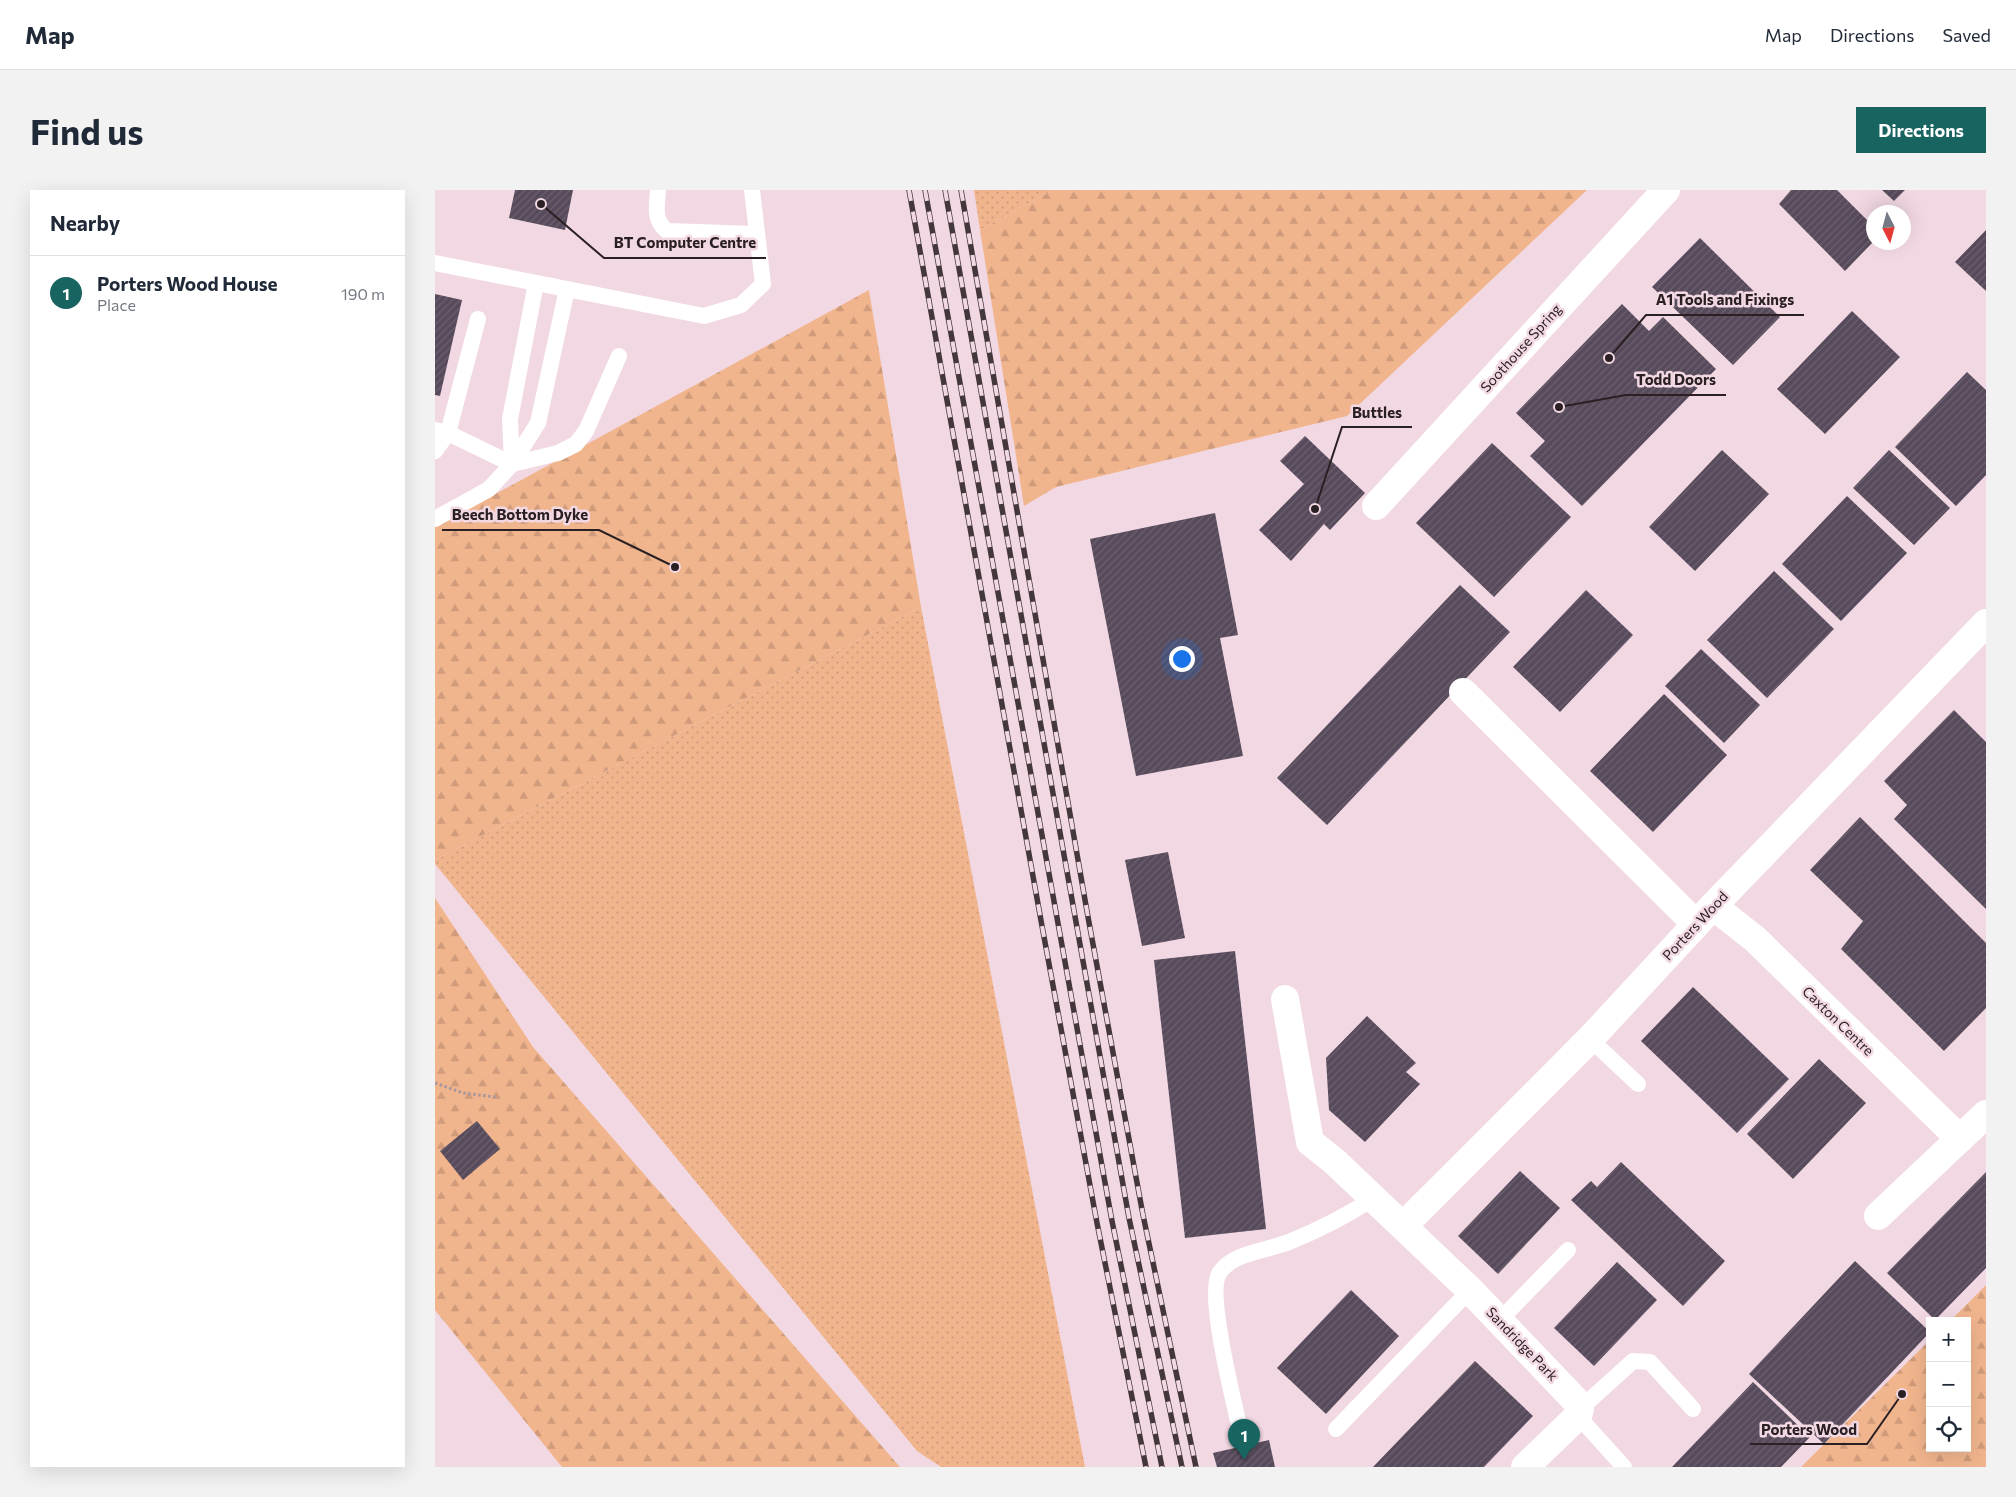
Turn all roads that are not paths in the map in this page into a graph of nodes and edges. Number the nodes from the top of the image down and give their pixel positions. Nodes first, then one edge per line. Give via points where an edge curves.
1 (658, 190) edge
2 (752, 190) edge
3 (1666, 190) edge
4 (757, 234) junction
5 (435, 263) edge
6 (536, 283) junction
7 (567, 289) junction
8 (478, 319) dead end
9 (619, 356) dead end
10 (441, 431) edge
11 (435, 451) edge
12 (512, 464) junction
13 (1376, 506) dead end
14 (435, 519) edge
15 (1986, 623) edge
16 (1463, 692) dead end
17 (1705, 915) junction
18 (1285, 999) dead end
19 (1590, 1039) junction
20 (1638, 1084) dead end
21 (1986, 1114) edge
22 (1960, 1139) junction
23 (1374, 1198) junction
24 (1878, 1216) dead end
25 (1403, 1226) junction
26 (1568, 1250) dead end
27 (1470, 1290) junction
28 (1499, 1321) junction
29 (1693, 1409) dead end
30 (1579, 1412) junction
31 (1336, 1429) dead end
32 (1241, 1434) dead end
33 (1528, 1466) edge
34 (1624, 1467) edge

1 - 4 lane via 656,218 667,231
2 - 4 lane
3 - 13 street, Soothouse Spring
4 - 7 lane via 763,284 741,305 704,316
5 - 6 lane
6 - 7 lane
6 - 12 lane via 510,419
7 - 12 lane via 538,423
8 - 10 lane
9 - 12 lane via 586,431 576,444 558,453
10 - 11 lane
10 - 12 lane
12 - 14 lane via 489,488
15 - 17 street, Porters Wood
16 - 17 street, Caxton Centre via 1642,870
17 - 19 street, Porters Wood
17 - 22 street, Caxton Centre via 1755,939
18 - 23 street, Sandridge Park via 1310,1142
19 - 20 lane
19 - 25 street, Porters Wood
21 - 22 street
22 - 24 street
23 - 25 street, Sandridge Park
23 - 32 lane via 1343,1218 1287,1243 1230,1261 1218,1274 1216,1304
25 - 27 street, Sandridge Park
26 - 28 lane
27 - 28 street, Sandridge Park
27 - 31 lane
28 - 30 street, Sandridge Park via 1577,1401
29 - 30 lane via 1650,1362 1641,1360 1633,1361
30 - 33 street
30 - 34 lane

